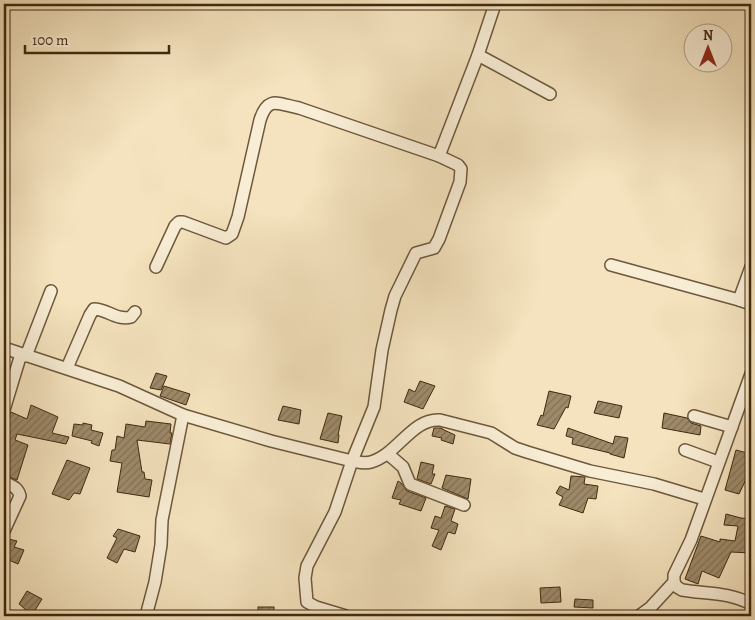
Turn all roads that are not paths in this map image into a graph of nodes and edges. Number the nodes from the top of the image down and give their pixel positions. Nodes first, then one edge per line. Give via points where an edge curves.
1 (495, 4) edge
2 (478, 55) junction
3 (550, 94) dead end
4 (439, 156) junction
5 (611, 265) dead end
6 (156, 267) dead end
7 (751, 267) edge
8 (51, 292) dead end
9 (739, 300) junction
10 (751, 304) edge
11 (135, 312) dead end
12 (4, 348) edge
13 (24, 355) junction
14 (67, 368) junction
15 (751, 374) edge
16 (4, 410) edge
17 (183, 415) junction
18 (694, 416) dead end
19 (732, 427) junction
20 (685, 450) dead end
21 (388, 454) junction
22 (352, 461) junction
23 (718, 462) junction
24 (4, 482) edge
25 (704, 499) junction
26 (464, 505) dead end
27 (4, 531) edge
28 (674, 582) junction
29 (307, 602) junction
30 (751, 604) edge
31 (146, 616) edge
32 (307, 616) edge
33 (346, 616) edge
34 (639, 616) edge

1 - 2 street
2 - 3 street
2 - 4 street
4 - 6 street via 299,108 269,104 260,120 232,234 226,238 180,222 175,226
4 - 22 street via 458,165 461,169 460,182 434,248 416,253 395,296 382,350 374,407
5 - 9 street
7 - 9 street
8 - 13 street
9 - 10 street
11 - 14 street via 131,317 120,318 94,309
12 - 13 street
13 - 14 street
13 - 16 street
14 - 17 street via 119,386
15 - 19 street
17 - 22 street
17 - 31 street via 162,520 155,582
18 - 19 street
19 - 23 street
20 - 23 street
21 - 22 street via 372,462
21 - 25 street via 423,423 440,420 491,433 515,448 590,471 654,484
21 - 26 street via 403,467 410,484
22 - 29 street via 335,512 307,566
23 - 25 street
24 - 27 street via 16,487 20,496
25 - 28 street
28 - 30 street via 682,590 736,597
28 - 34 street
29 - 32 street
29 - 33 street via 321,610

